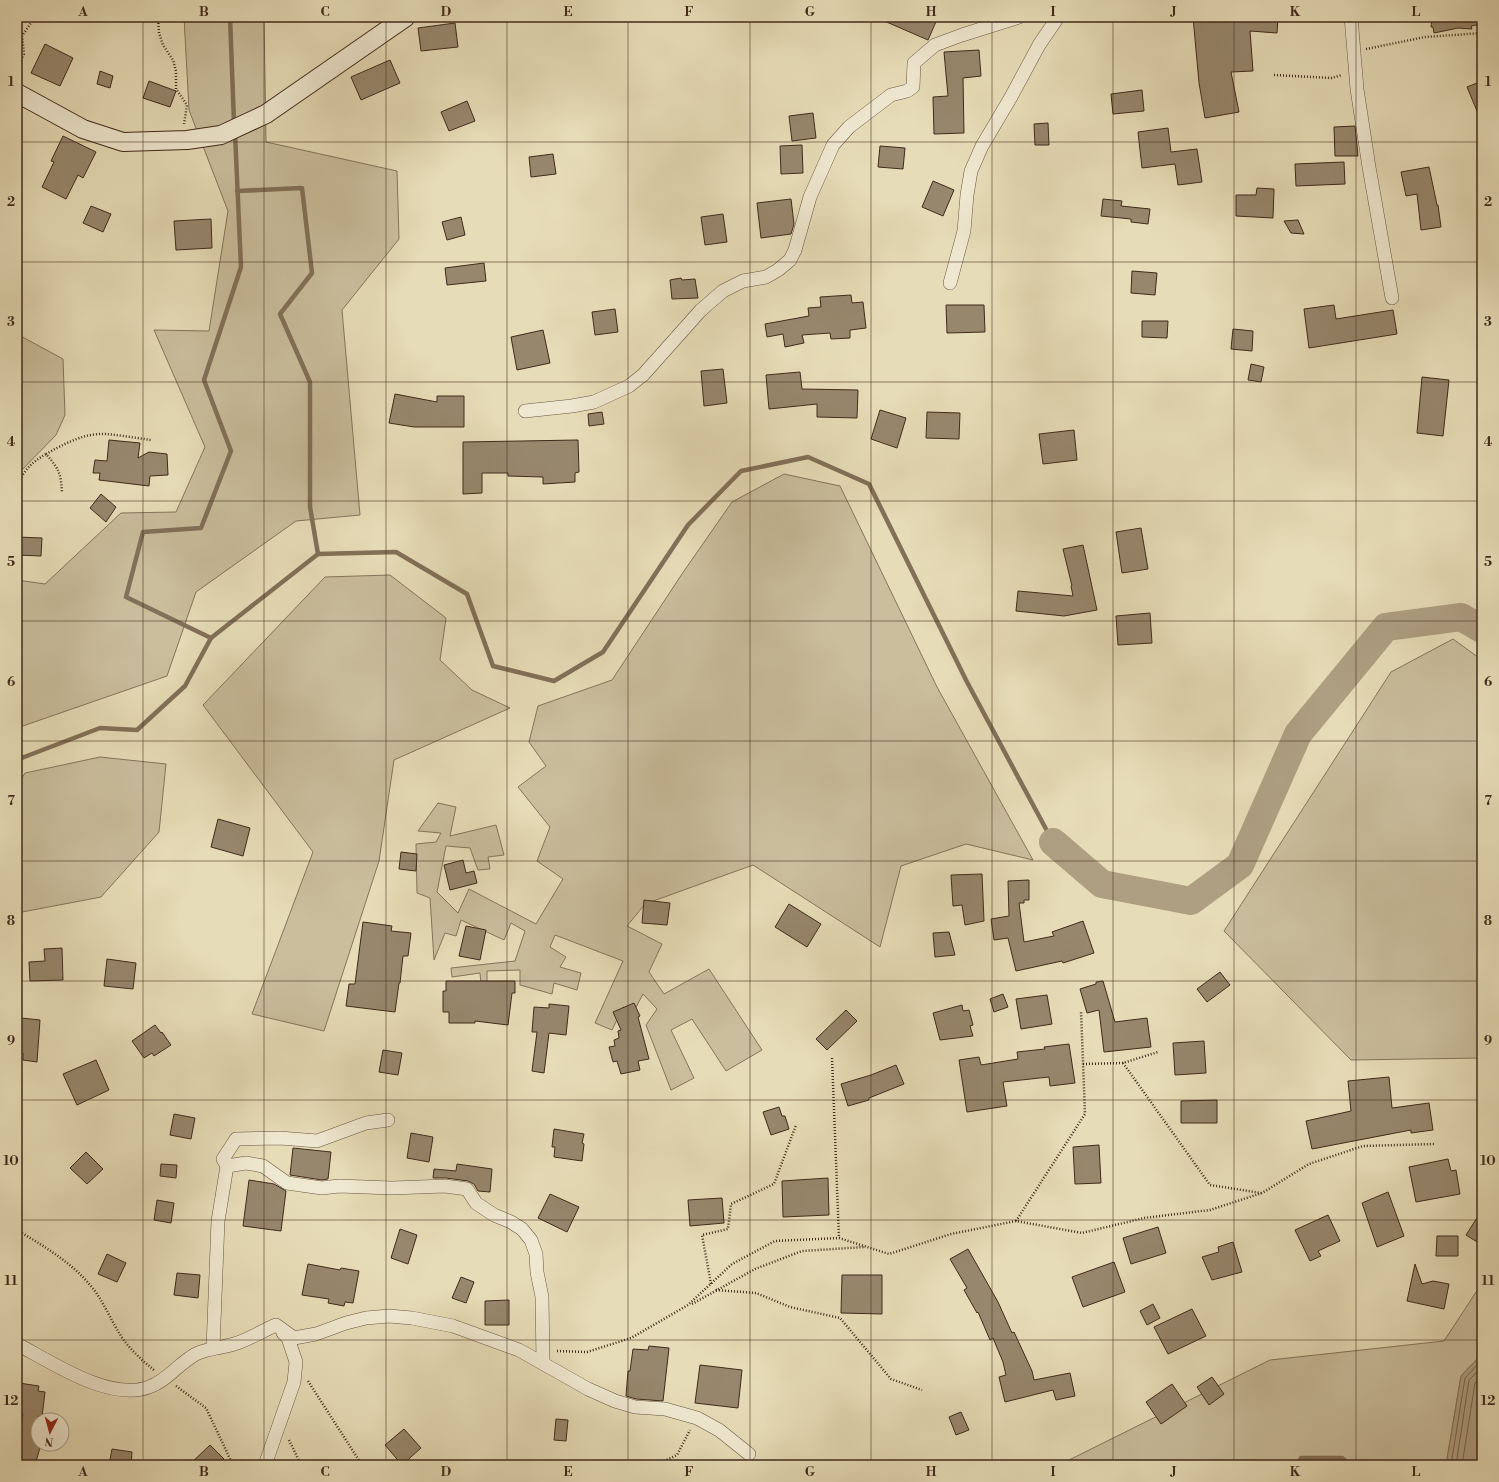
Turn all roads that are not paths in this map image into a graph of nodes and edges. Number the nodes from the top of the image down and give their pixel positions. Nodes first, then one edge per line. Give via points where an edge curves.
1 (406, 17) edge
2 (1019, 17) edge
3 (1058, 17) edge
4 (1351, 17) edge
5 (17, 93) edge
6 (950, 283) dead end
7 (1392, 298) dead end
8 (525, 411) dead end
9 (388, 1120) dead end
10 (226, 1166) junction
11 (276, 1325) junction
12 (17, 1344) edge
13 (213, 1348) junction
14 (543, 1357) junction
15 (749, 1454) dead end
16 (265, 1465) edge

1 - 5 street via 266,114 221,135 187,140 123,142 84,128
2 - 8 street via 935,45 914,63 913,87 891,95 849,127 833,144 810,197 795,250 790,260 778,270 766,277 743,281 723,291 701,310 643,375 629,386 594,402
3 - 6 street via 1039,45 982,146 971,171 964,231
4 - 7 street via 1357,89
9 - 10 street via 366,1123 317,1141 280,1138 236,1139 223,1159
10 - 13 street via 218,1221
10 - 14 street via 246,1163 263,1166 287,1183 322,1188 445,1186 466,1189 476,1203 522,1229 531,1240 536,1254 542,1297
11 - 13 street via 235,1344
11 - 14 street via 294,1338 316,1334 366,1318 412,1318 453,1326
11 - 16 street via 288,1338 296,1362 294,1382
12 - 13 street via 74,1376 96,1384 139,1390 150,1387 196,1354
14 - 15 street via 588,1389 615,1401 636,1407 665,1409 697,1418 720,1430

